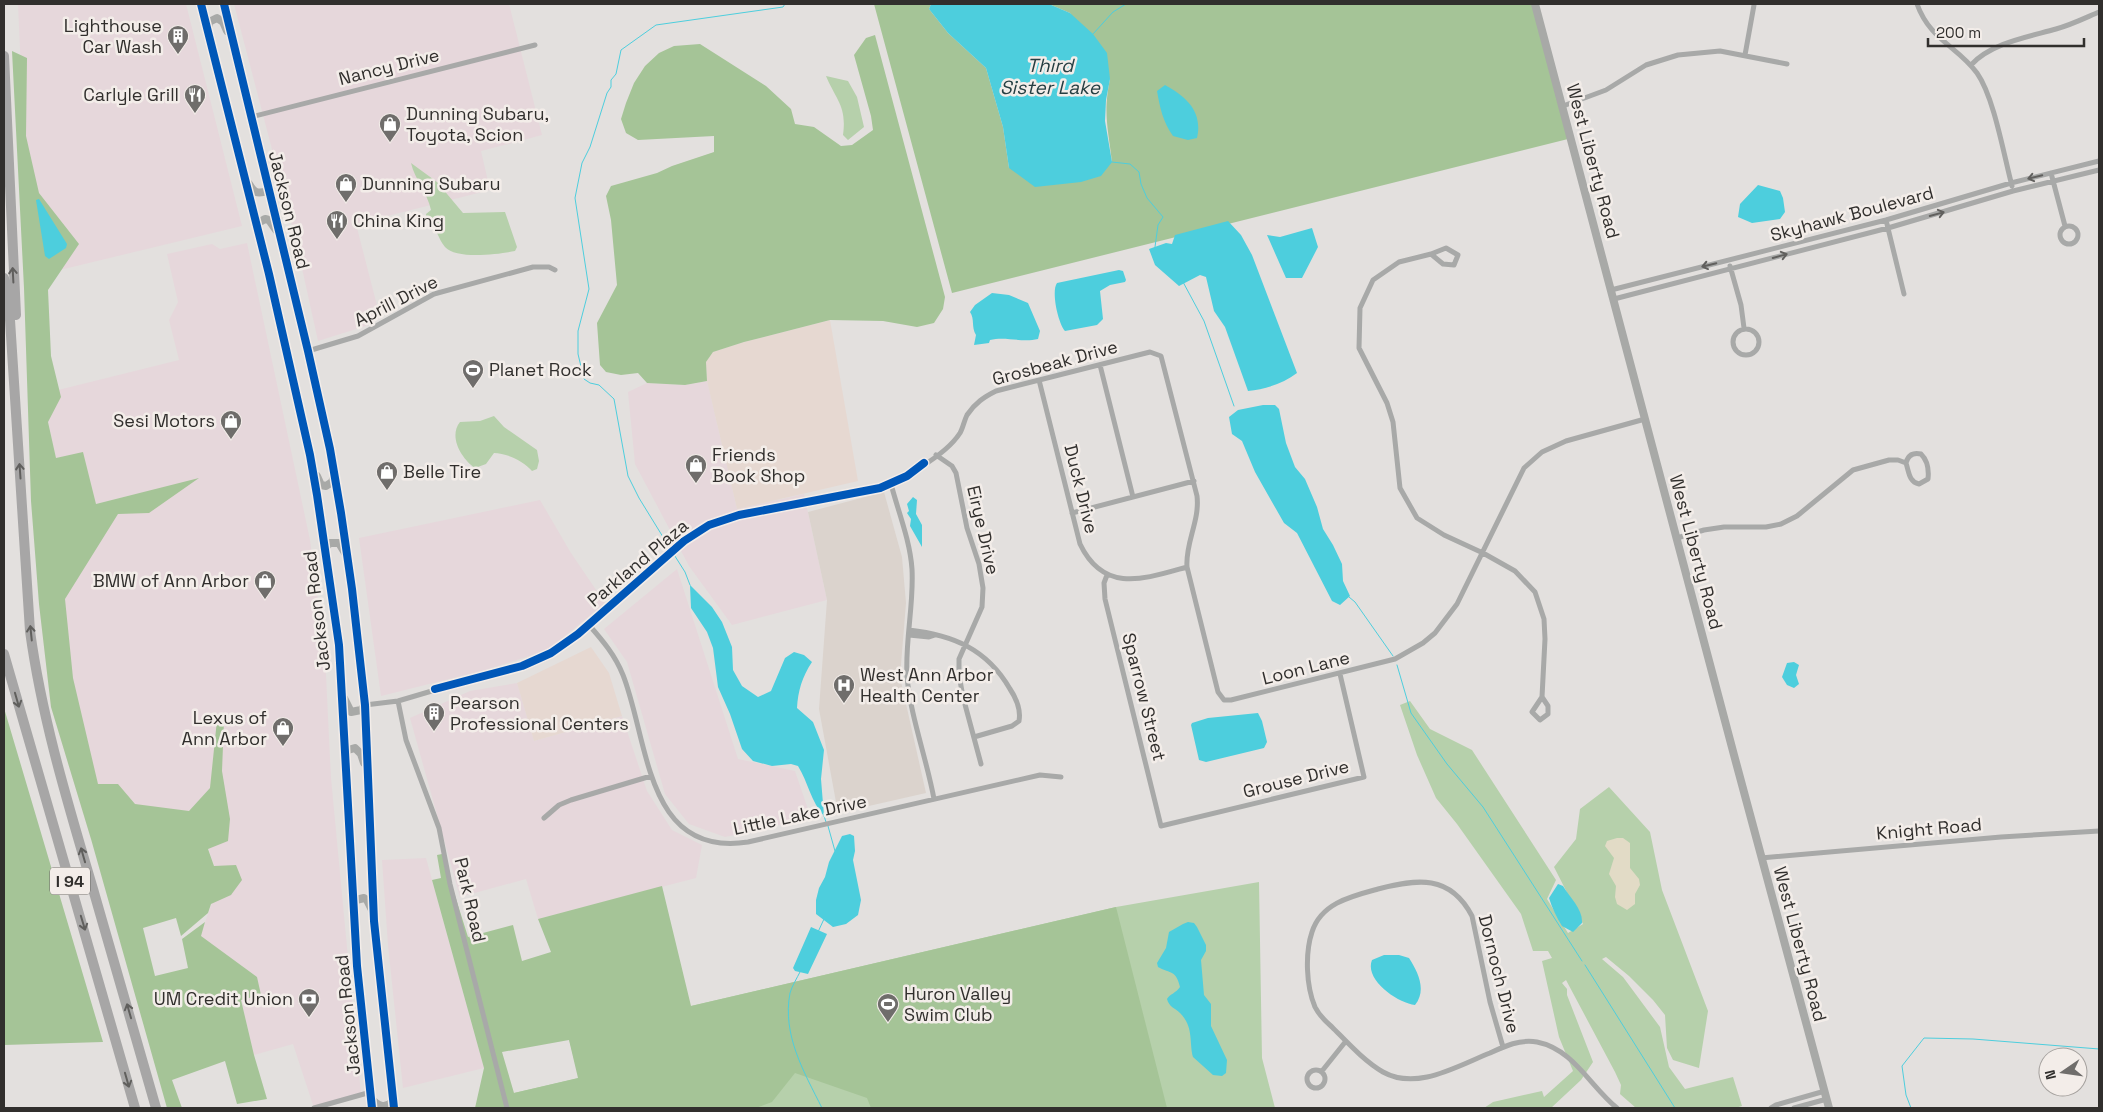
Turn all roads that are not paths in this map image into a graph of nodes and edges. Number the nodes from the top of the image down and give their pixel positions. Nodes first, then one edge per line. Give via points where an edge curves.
1 (201, 4) edge
2 (224, 4) edge
3 (1535, 4) edge
4 (1917, 4) edge
5 (1754, 5) edge
6 (2099, 12) edge
7 (208, 28) junction
8 (234, 44) junction
9 (535, 45) dead end
10 (1745, 55) junction
11 (4, 56) edge
12 (1787, 64) dead end
13 (1970, 65) junction
14 (1563, 106) junction
15 (251, 117) junction
16 (2099, 161) edge
17 (2099, 170) edge
18 (243, 173) junction
19 (2051, 174) junction
20 (2053, 182) junction
21 (2012, 184) junction
22 (268, 191) junction
23 (2014, 191) junction
24 (1886, 220) junction
25 (257, 226) junction
26 (2065, 226) dead end
27 (1888, 228) junction
28 (281, 241) junction
29 (1431, 254) junction
30 (1729, 260) junction
31 (1731, 268) junction
32 (555, 270) dead end
33 (4, 278) edge
34 (1611, 290) junction
35 (1904, 294) dead end
36 (1614, 299) junction
37 (1744, 328) junction
38 (308, 351) junction
39 (1150, 352) joint
40 (1100, 365) junction
41 (1039, 380) junction
42 (1645, 419) junction
43 (19, 446) junction
44 (310, 455) junction
45 (936, 455) junction
46 (1906, 463) junction
47 (335, 474) junction
48 (1194, 481) junction
49 (890, 484) junction
50 (1133, 497) junction
51 (1072, 513) junction
52 (1677, 538) junction
53 (325, 548) junction
54 (1483, 553) junction
55 (348, 557) junction
56 (1187, 567) junction
57 (1107, 575) junction
58 (589, 625) junction
59 (909, 633) junction
60 (965, 646) junction
61 (4, 654) edge
62 (1340, 674) junction
63 (341, 686) junction
64 (1542, 697) junction
65 (398, 700) junction
66 (365, 705) junction
67 (974, 737) junction
68 (345, 754) junction
69 (981, 764) dead end
70 (651, 776) junction
71 (1061, 778) dead end
72 (368, 782) junction
73 (934, 799) junction
74 (544, 818) dead end
75 (1161, 826) joint
76 (2099, 831) edge
77 (1761, 858) junction
78 (353, 904) junction
79 (374, 921) junction
80 (1346, 1041) junction
81 (1503, 1047) junction
82 (1322, 1071) dead end
83 (1826, 1095) junction
84 (371, 1096) junction
85 (394, 1104) edge
86 (135, 1108) edge
87 (156, 1108) edge
88 (314, 1108) edge
89 (372, 1108) edge
90 (507, 1108) edge
91 (1617, 1108) edge
92 (1771, 1108) edge
93 (1794, 1108) edge
94 (1829, 1108) edge

1 - 7 main road, Jackson Road
2 - 8 main road, Jackson Road
3 - 14 main road, West Liberty Road
4 - 13 street via 1940,39
5 - 10 street
6 - 13 street via 2057,29 2013,41 1980,56
7 - 8 main road via 212,19 220,19
7 - 18 main road, Jackson Road
8 - 15 main road, Jackson Road
9 - 15 street, Nancy Drive
10 - 12 street
10 - 14 street via 1699,52 1659,60 1606,90
43 -> 11 highway, I 94 via 20,401
13 - 21 street via 1987,92
14 - 34 main road, West Liberty Road
15 - 22 main road, Jackson Road
16 - 19 street, Skyhawk Boulevard
17 - 20 street, Skyhawk Boulevard
18 - 22 main road via 254,192
18 - 25 main road, Jackson Road
19 - 20 street
19 -> 21 street, Skyhawk Boulevard
20 - 23 street, Skyhawk Boulevard
20 - 26 street
21 - 23 street
21 - 24 street, Skyhawk Boulevard
22 - 28 main road, Jackson Road
27 -> 23 street, Skyhawk Boulevard
24 - 27 street
24 - 30 street, Skyhawk Boulevard
25 - 28 main road via 261,220 269,220
25 - 44 main road, Jackson Road
31 -> 27 street, Skyhawk Boulevard
27 - 35 street
28 - 38 main road, Jackson Road
29 - 29 street via 1443,264 1454,265 1458,255 1446,248
29 - 54 street via 1399,262 1373,280 1360,308 1359,348 1387,403 1393,422 1400,488 1417,518
30 - 31 street
30 -> 34 street, Skyhawk Boulevard
31 - 36 street, Skyhawk Boulevard
31 - 37 street
32 - 38 street, Aprill Drive via 533,267 434,294 358,336
33 - 43 highway
34 - 36 main road, West Liberty Road
36 - 42 main road, West Liberty Road
37 - 37 street via 1733,345 1734,351 1744,356 1755,350 1759,343 1756,333
38 - 47 main road, Jackson Road
39 - 40 street, Grosbeak Drive
39 - 48 street, Loon Lane via 1161,356
40 - 41 street, Grosbeak Drive
40 - 50 street
41 - 45 street, Grosbeak Drive via 996,391 980,399 960,433
41 - 51 street, Duck Drive
42 - 52 main road, West Liberty Road
42 - 54 street, Loon Lane via 1566,441 1542,452 1524,468
87 -> 43 highway, I 94 via 81,850 36,673 30,631
44 - 47 main road via 321,485 329,485
44 - 53 main road, Jackson Road
45 - 49 street, Parkland Plaza
45 - 60 street, Eirye Drive via 952,466 956,473 983,588 982,607
46 - 46 street via 1914,483 1920,484 1928,479 1925,458 1921,454 1912,454
46 - 52 street via 1889,460 1853,470 1797,516 1782,524 1724,527
47 - 55 main road, Jackson Road
48 - 50 street
48 - 56 street, Loon Lane via 1199,510 1186,558
49 - 58 street, Parkland Plaza via 730,517 702,529
49 - 59 street via 912,568
50 - 51 street
51 - 57 street, Duck Drive via 1084,551 1090,561
52 - 77 main road, West Liberty Road
53 - 55 main road via 330,543 338,543
53 - 63 main road, Jackson Road
54 - 62 street, Loon Lane via 1458,604 1423,643 1396,659
54 - 64 street via 1515,571 1535,592 1544,619
55 - 66 main road, Jackson Road
56 - 57 street via 1137,580
56 - 62 street, Loon Lane via 1218,692 1224,700
57 - 75 street, Sparrow Street via 1105,599
58 - 65 street, Parkland Plaza via 558,649 531,662
58 - 70 street, Little Lake Drive via 611,651 622,674
59 - 60 street via 959,640
59 - 73 street via 907,677 910,697
60 - 67 street, Eirye Drive via 959,659 959,674
60 - 67 street via 992,663 1014,695 1020,713 1019,721 1012,726
61 -> 86 highway, I 94
62 - 75 street, Grouse Drive via 1364,776
63 - 66 main road via 351,712 361,710
63 - 68 main road, Jackson Road
64 - 64 street via 1532,712 1540,720 1548,714 1548,706
65 - 66 street, Parkland Plaza
65 - 90 street, Park Road via 406,740 439,828 450,884
66 - 72 main road, Jackson Road
67 - 69 street, Eirye Drive
68 - 72 main road via 352,748 359,750
68 - 78 main road, Jackson Road
70 - 73 street, Little Lake Drive via 661,800 676,822 694,835 717,844 748,842
70 - 74 street via 571,800
71 - 73 street, Little Lake Drive via 1040,775
72 - 79 main road, Jackson Road
76 - 77 street, Knight Road via 1992,837
77 - 83 main road, West Liberty Road
78 - 79 main road via 361,898 367,900
78 - 84 main road, Jackson Road
79 - 85 main road, Jackson Road
80 - 81 street, Dornoch Drive via 1384,1072 1407,1079 1437,1074
80 - 81 street, Dornoch Drive via 1315,1007 1311,994 1308,948 1314,926 1332,905 1348,898 1408,882 1430,882 1456,894 1472,916 1493,1017
80 - 82 street
81 - 91 street, Dornoch Drive via 1512,1043 1548,1045 1561,1052
83 - 92 street
83 - 93 street
83 - 94 main road, West Liberty Road
84 - 85 main road via 379,1106
84 - 88 street
84 - 89 main road, Jackson Road

